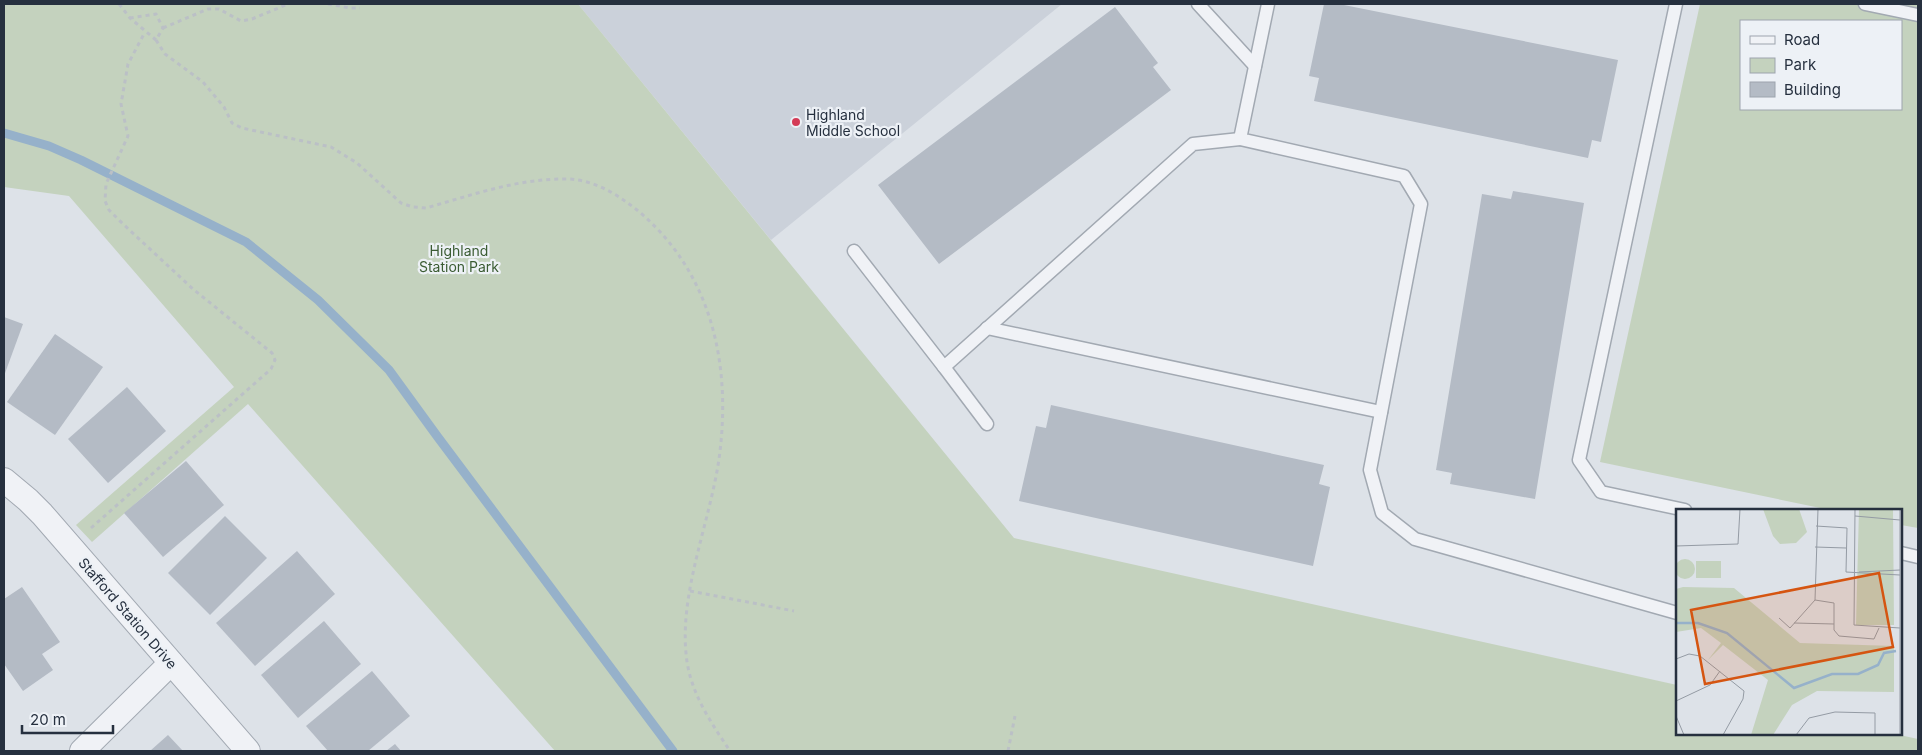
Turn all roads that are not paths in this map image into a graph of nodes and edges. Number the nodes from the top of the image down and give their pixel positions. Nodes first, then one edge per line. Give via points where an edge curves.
1 (1198, 4) edge
2 (1268, 4) edge
3 (1676, 4) edge
4 (1865, 4) edge
5 (1918, 15) edge
6 (1255, 66) junction
7 (1240, 139) junction
8 (854, 251) dead end
9 (987, 328) junction
10 (944, 367) junction
11 (1381, 412) junction
12 (987, 424) dead end
13 (4, 480) edge
14 (1680, 509) edge
15 (1902, 553) edge
16 (1918, 557) edge
17 (1676, 613) edge
18 (171, 663) junction
19 (82, 751) edge
20 (248, 751) edge

1 - 6 lane
2 - 6 lane
3 - 14 lane via 1578,460 1601,492
4 - 5 lane
6 - 7 lane
7 - 9 lane via 1193,144
7 - 11 lane via 1404,176 1421,204
8 - 10 lane
9 - 10 lane
9 - 11 lane
10 - 12 lane
11 - 17 lane via 1370,470 1382,513 1415,539
13 - 18 street, Stafford Station Drive via 28,500 71,547
15 - 16 lane
18 - 19 street
18 - 20 street, Stafford Station Drive

